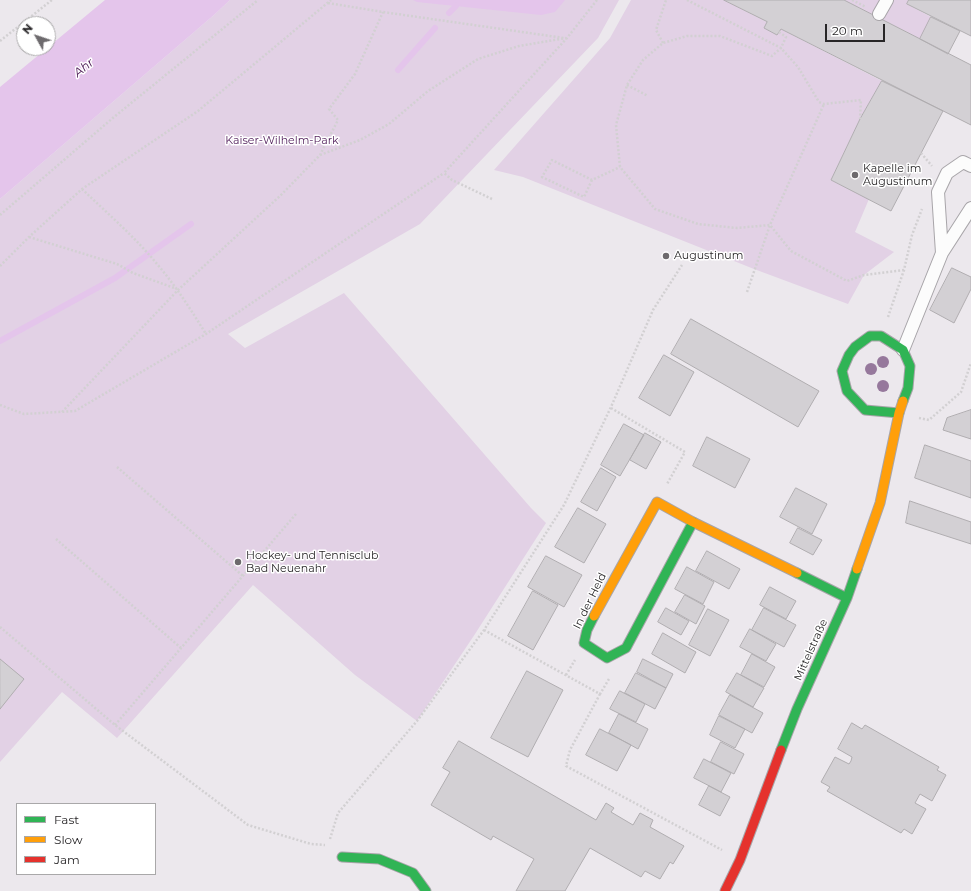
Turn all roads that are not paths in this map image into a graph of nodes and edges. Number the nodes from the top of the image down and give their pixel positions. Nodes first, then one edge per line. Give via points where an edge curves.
1 (887, 0) edge
2 (879, 14) dead end
3 (971, 166) edge
4 (971, 208) edge
5 (942, 253) junction
6 (903, 350) junction
7 (899, 413) junction
8 (693, 522) junction
9 (847, 598) junction
10 (342, 857) dead end
11 (426, 891) edge
12 (726, 891) edge

1 - 2 lane
3 - 5 lane via 963,162 947,173 938,192
4 - 5 lane
5 - 6 lane
6 - 7 street, Mittelstraße via 910,366 908,388
6 - 7 street via 881,336 870,336 855,347 842,371 848,391 865,410
7 - 9 street, Mittelstraße via 880,503
8 - 8 street, In der Held via 657,502 587,630 584,643 607,658 626,648
8 - 9 street
9 - 12 street, Mittelstraße via 798,709
10 - 11 street via 380,859 413,873

